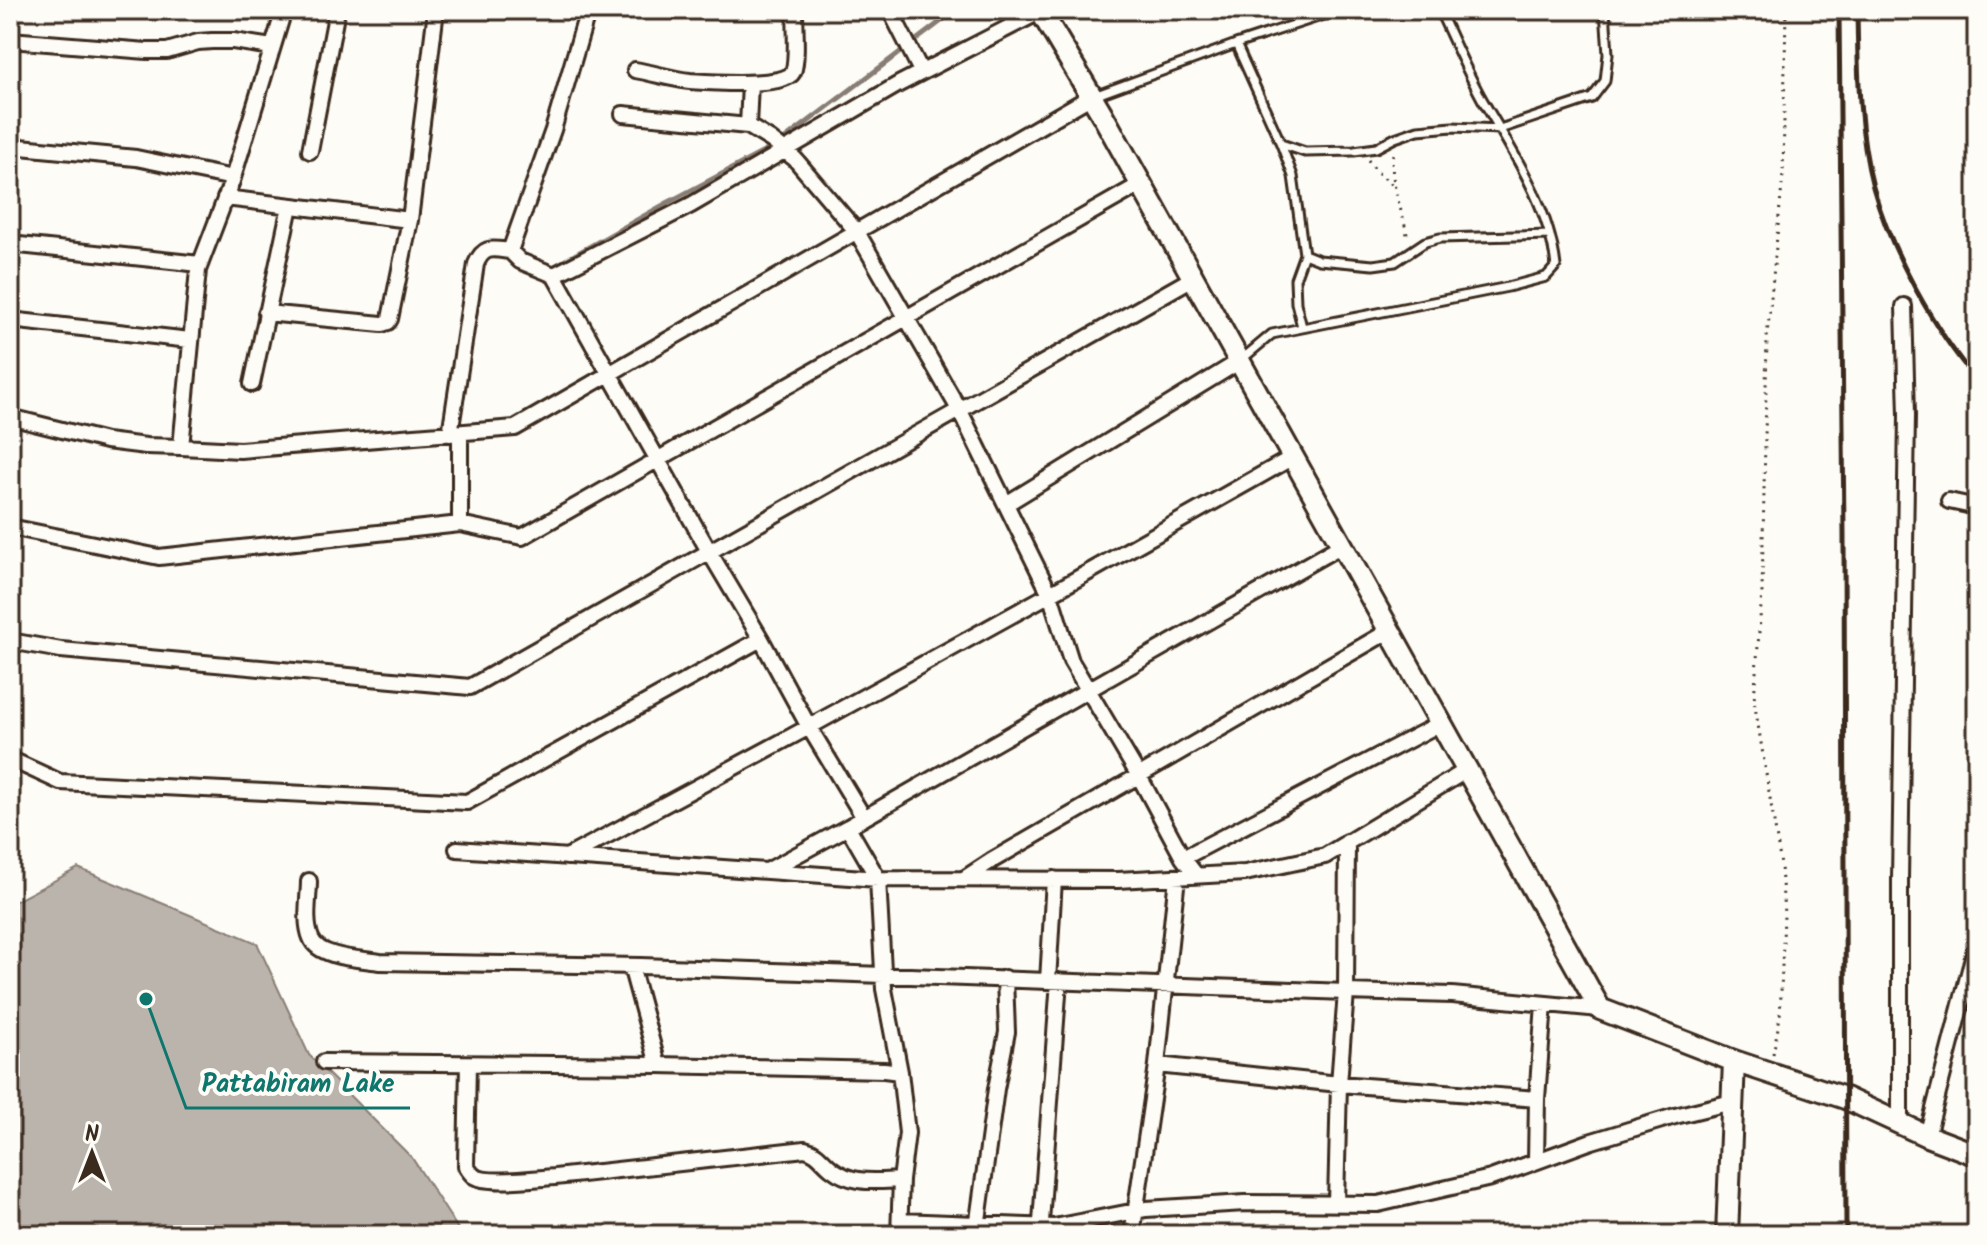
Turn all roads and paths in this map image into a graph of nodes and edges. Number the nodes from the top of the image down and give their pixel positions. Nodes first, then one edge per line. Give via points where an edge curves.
1 (284, 10) edge
2 (337, 10) edge
3 (436, 10) edge
4 (588, 10) edge
5 (795, 10) edge
6 (890, 10) edge
7 (1040, 10) edge
8 (1339, 10) edge
9 (1439, 10) edge
10 (1605, 10) edge
11 (1786, 10) edge
12 (10, 40) edge
13 (1236, 44) junction
14 (272, 47) junction
15 (635, 70) dead end
16 (921, 71) junction
17 (750, 83) junction
18 (1092, 96) junction
19 (623, 114) dead end
20 (748, 126) junction
21 (1500, 129) junction
22 (1395, 138) junction
23 (1281, 144) junction
24 (10, 146) edge
25 (786, 150) junction
26 (1361, 150) junction
27 (310, 151) dead end
28 (233, 178) junction
29 (1141, 184) junction
30 (1394, 186) junction
31 (225, 198) junction
32 (290, 206) junction
33 (410, 220) junction
34 (857, 232) junction
35 (1549, 235) junction
36 (10, 244) edge
37 (510, 251) junction
38 (1409, 252) junction
39 (1304, 254) junction
40 (200, 264) junction
41 (554, 275) junction
42 (1193, 278) junction
43 (1904, 306) dead end
44 (266, 313) junction
45 (906, 318) junction
46 (10, 320) edge
47 (1302, 327) junction
48 (190, 340) junction
49 (1240, 361) junction
50 (609, 375) junction
51 (252, 384) dead end
52 (960, 411) junction
53 (10, 417) edge
54 (455, 433) junction
55 (181, 447) junction
56 (1293, 457) junction
57 (657, 459) junction
58 (1949, 501) dead end
59 (1006, 504) junction
60 (1977, 507) edge
61 (460, 524) junction
62 (10, 527) edge
63 (1342, 545) junction
64 (710, 553) junction
65 (1050, 594) junction
66 (1389, 631) junction
67 (761, 639) junction
68 (10, 641) edge
69 (1087, 690) junction
70 (1441, 723) junction
71 (809, 727) junction
72 (10, 759) edge
73 (1467, 770) junction
74 (1139, 776) junction
75 (864, 818) junction
76 (848, 827) junction
77 (1347, 842) junction
78 (457, 849) dead end
79 (567, 857) junction
80 (1183, 858) junction
81 (767, 871) junction
82 (1196, 875) junction
83 (1177, 877) junction
84 (964, 878) junction
85 (878, 879) junction
86 (1054, 879) junction
87 (309, 881) dead end
88 (1977, 942) edge
89 (631, 966) junction
90 (884, 974) junction
91 (1005, 978) junction
92 (1053, 981) junction
93 (1167, 985) junction
94 (1346, 992) junction
95 (1544, 1004) junction
96 (1600, 1009) junction
97 (1734, 1061) junction
98 (324, 1062) dead end
99 (468, 1064) junction
100 (658, 1065) junction
101 (1157, 1065) junction
102 (900, 1072) junction
103 (1770, 1073) junction
104 (1339, 1084) junction
105 (1537, 1099) junction
106 (1732, 1102) junction
107 (1900, 1123) junction
108 (1927, 1136) junction
109 (1977, 1155) edge
110 (1536, 1161) junction
111 (901, 1180) junction
112 (1336, 1203) junction
113 (1135, 1211) junction
114 (900, 1228) edge
115 (977, 1229) edge
116 (1040, 1231) edge
117 (1132, 1235) edge
118 (1727, 1235) edge

1 - 14 street
2 - 27 street
3 - 33 street
4 - 37 street
5 - 17 street via 790,77
6 - 16 street
7 - 16 street
7 - 18 main road
8 - 13 lane
9 - 21 lane
10 - 21 lane via 1605,81 1592,98
11 - 103 path via 1783,175 1767,338 1762,592 1754,700 1784,915 1780,1017
12 - 14 street via 167,51 212,41
13 - 18 lane
13 - 23 lane
14 - 28 street
15 - 17 street
16 - 25 street
17 - 20 street
18 - 29 main road
18 - 34 street
19 - 20 street
20 - 25 street
21 - 22 lane via 1418,130
21 - 35 lane via 1536,196
22 - 26 lane
22 - 30 path
23 - 26 lane via 1305,152
23 - 39 lane via 1293,176
24 - 28 street via 136,158
25 - 34 street
25 - 41 street
26 - 30 path
28 - 31 street
29 - 42 main road
29 - 45 street
30 - 38 path
31 - 32 street
31 - 40 street
32 - 33 street
32 - 44 street
33 - 44 street via 388,322
34 - 45 street
34 - 50 street
35 - 38 lane via 1440,238
35 - 47 lane via 1556,266 1546,277
36 - 40 street
37 - 41 street
37 - 54 street via 486,250 476,264
38 - 39 lane via 1395,262 1373,265
39 - 47 lane via 1295,279
40 - 48 street
41 - 50 street
42 - 49 main road
42 - 52 street
43 - 107 street
44 - 51 street
45 - 52 street
45 - 57 street
46 - 48 street
47 - 49 lane via 1272,334
48 - 55 street
49 - 56 main road
49 - 59 street
50 - 54 street via 515,428
50 - 57 street
52 - 59 street
52 - 64 street
53 - 55 street via 106,441
54 - 55 street via 240,450
54 - 61 street
56 - 63 main road
56 - 65 street
57 - 61 street via 522,537
57 - 64 street
58 - 60 street
59 - 65 street
61 - 62 street via 159,557
63 - 66 main road
63 - 69 street
64 - 67 street
64 - 68 street via 470,687
65 - 69 street via 1071,661
65 - 71 street
66 - 70 main road
66 - 74 street
67 - 71 street
67 - 72 street via 467,802 60,782
69 - 74 street
69 - 75 street
70 - 73 main road
70 - 80 street
71 - 75 street
71 - 79 street
73 - 77 street
73 - 96 main road
74 - 80 street
74 - 84 street
75 - 76 street
76 - 81 street
76 - 85 street
77 - 82 street via 1325,856 1245,873
77 - 94 street
78 - 79 street
79 - 81 street
80 - 82 street
81 - 85 street
82 - 83 street
83 - 86 street
83 - 93 street
84 - 85 street
84 - 86 street
85 - 90 street
86 - 92 street
87 - 89 street via 312,942 345,957
88 - 108 street
89 - 90 street
89 - 100 street
90 - 91 street
90 - 102 street
91 - 92 street
91 - 115 street via 1007,1032
92 - 93 street
92 - 116 street
93 - 94 street
93 - 101 street
94 - 95 street
94 - 104 street
95 - 96 street
95 - 105 street
96 - 97 main road
97 - 103 main road
97 - 106 main road
98 - 99 street
99 - 100 street
99 - 111 street via 466,1166 479,1179 555,1177 805,1149 845,1177
100 - 102 street
101 - 104 street
101 - 113 street
102 - 111 street via 907,1133
103 - 107 main road
104 - 105 street
104 - 112 street
105 - 110 street
106 - 110 street
106 - 118 main road
107 - 108 main road
108 - 109 main road
110 - 112 street via 1491,1178 1378,1204
111 - 114 street
112 - 113 street
113 - 116 street
113 - 117 street
114 - 115 street
115 - 116 street

